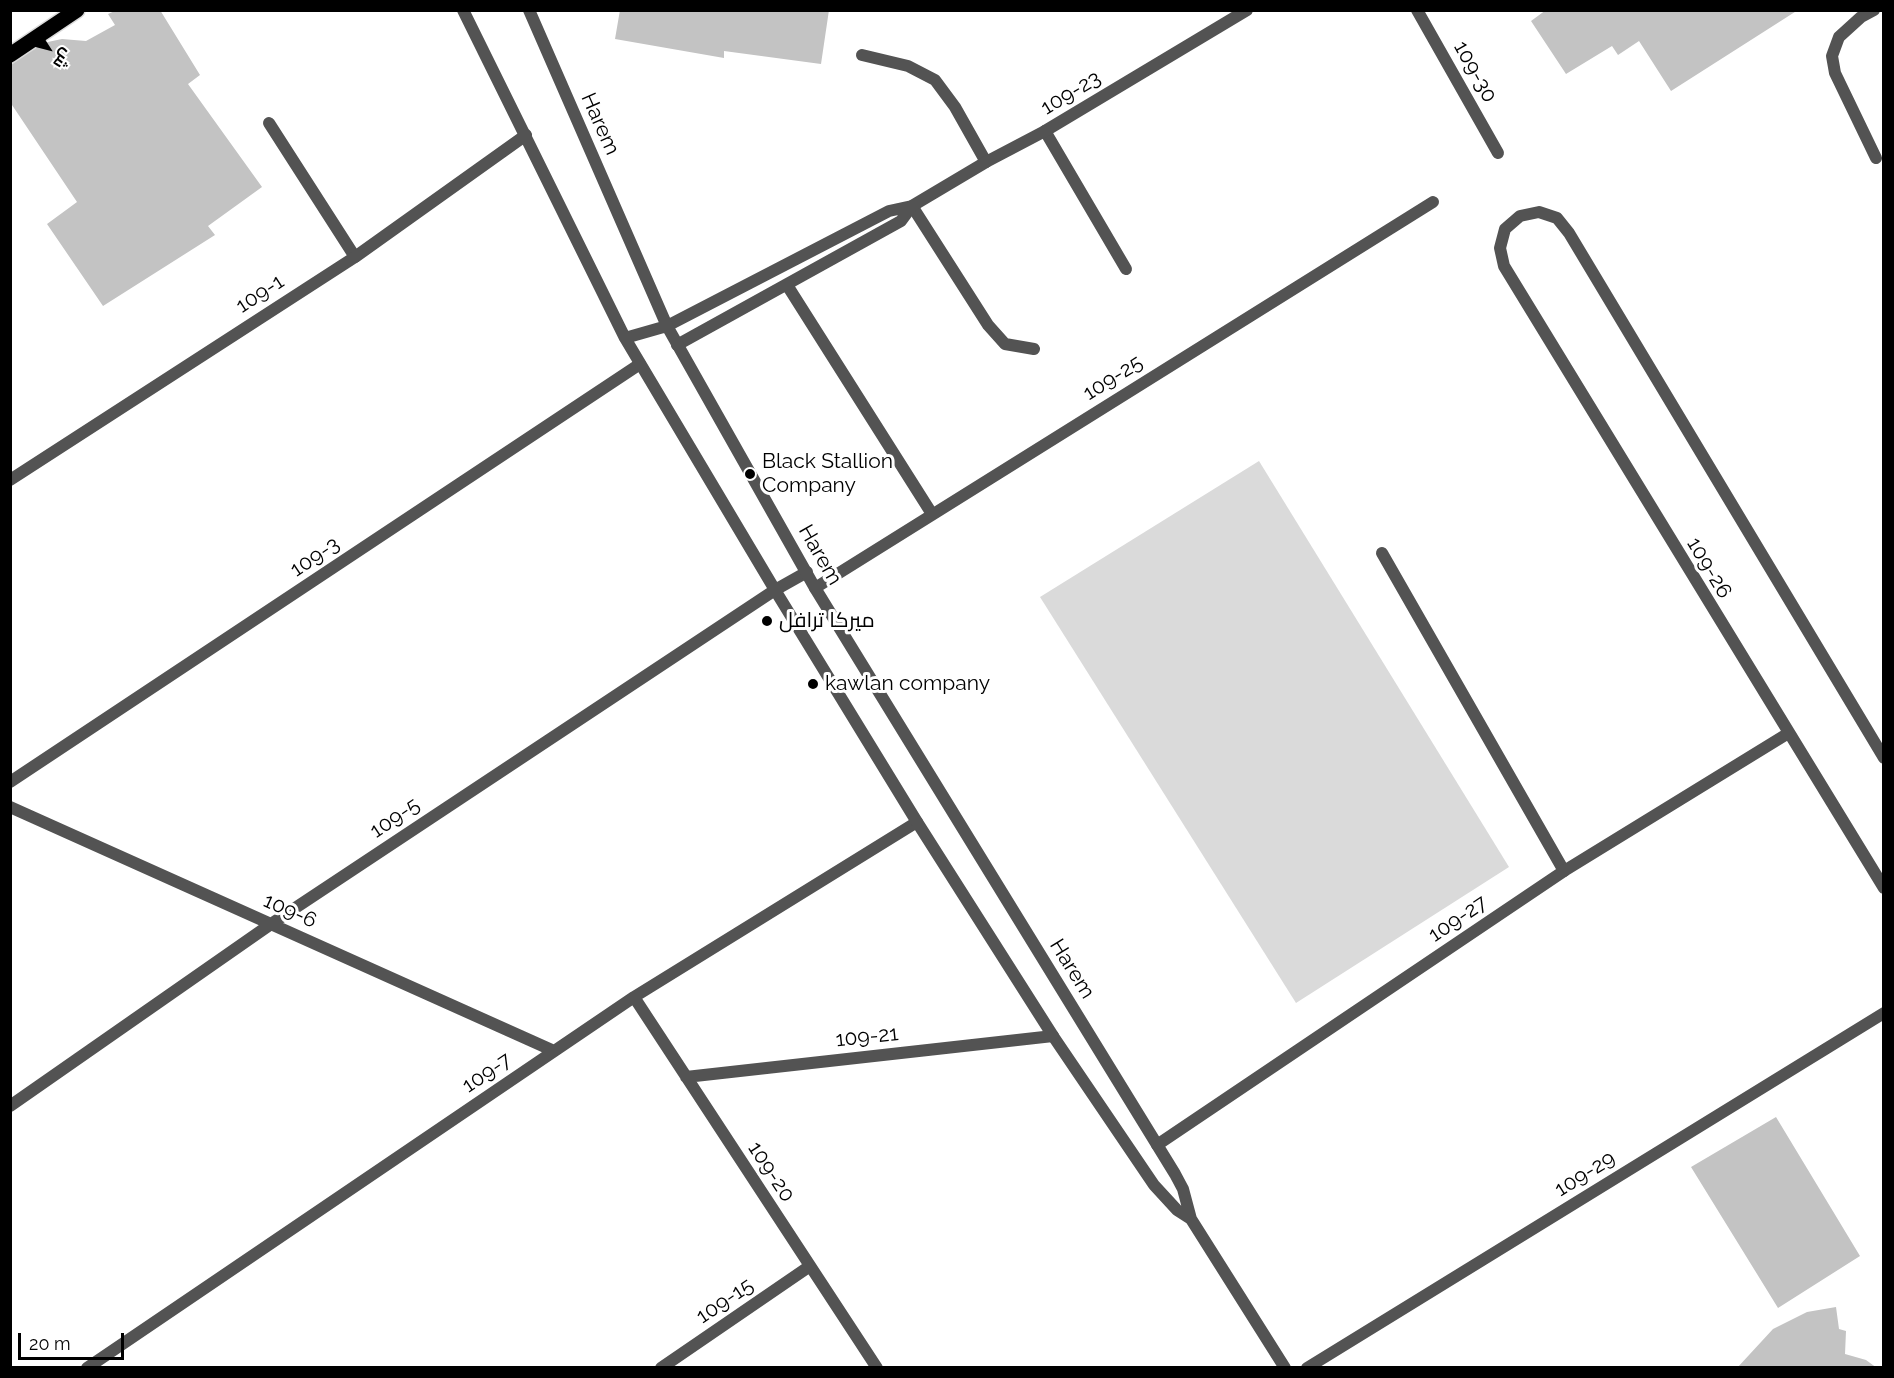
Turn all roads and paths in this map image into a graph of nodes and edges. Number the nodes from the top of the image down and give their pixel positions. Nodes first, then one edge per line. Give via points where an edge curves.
1 (77, 10) edge
2 (463, 10) edge
3 (529, 10) edge
4 (1247, 10) edge
5 (1418, 10) edge
6 (1874, 10) edge
7 (10, 55) edge
8 (862, 55) dead end
9 (269, 123) dead end
10 (1045, 131) junction
11 (526, 135) junction
12 (1498, 153) dead end
13 (1876, 158) dead end
14 (986, 162) junction
15 (1433, 202) dead end
16 (912, 206) junction
17 (355, 257) junction
18 (1126, 269) dead end
19 (787, 285) junction
20 (667, 326) junction
21 (625, 338) junction
22 (677, 345) junction
23 (1034, 349) dead end
24 (640, 364) junction
25 (10, 480) edge
26 (932, 514) junction
27 (1382, 554) dead end
28 (807, 572) junction
29 (815, 588) junction
30 (775, 590) junction
31 (1787, 734) junction
32 (1884, 758) edge
33 (10, 782) edge
34 (10, 807) edge
35 (917, 822) junction
36 (1564, 871) junction
37 (1884, 888) edge
38 (271, 924) junction
39 (634, 997) junction
40 (1884, 1013) edge
41 (1053, 1036) junction
42 (555, 1051) junction
43 (686, 1077) junction
44 (10, 1106) edge
45 (1157, 1145) junction
46 (1191, 1219) junction
47 (810, 1266) junction
48 (87, 1368) edge
49 (661, 1368) edge
50 (877, 1368) edge
51 (1286, 1368) edge
52 (1307, 1368) edge

1 - 7 main road
2 - 11 street, Harem
3 - 20 street, Harem
4 - 10 street, 109-23
5 - 12 street, 109-30
6 - 13 street via 1839,38 1832,56 1835,73
8 - 14 street via 908,66 935,80
9 - 17 street
10 - 14 street, 109-23
10 - 18 street
11 - 17 street, 109-1
11 - 21 street, Harem
14 - 16 street, 109-23
15 - 26 street, 109-25
16 - 19 street, 109-23 via 901,221
16 - 20 street, 109-23 via 889,211
16 - 23 street via 988,325 1005,344
17 - 25 street, 109-1
19 - 22 street, 109-23
19 - 26 street
20 - 21 street, 109-23
20 - 22 street, Harem
21 - 24 street, Harem
22 - 28 street, Harem
24 - 30 street, Harem
24 - 33 street, 109-3
26 - 29 street, 109-25
27 - 36 street
28 - 29 street, Harem
28 - 30 street, 109-5
29 - 45 street, Harem
30 - 35 street, Harem
30 - 38 street, 109-5
31 - 32 street, 109-26 via 1504,266 1500,248 1505,229 1520,216 1539,212 1557,218 1569,233
31 - 36 street, 109-27
31 - 37 street, 109-26
34 - 38 street, 109-6
35 - 39 street, 109-7
35 - 41 street, Harem
36 - 45 street, 109-27
38 - 42 street, 109-6
38 - 44 street, 109-5
39 - 42 street, 109-7
39 - 43 street, 109-20
40 - 52 street, 109-29
41 - 43 street, 109-21
41 - 46 street, Harem via 1155,1185 1177,1210
42 - 48 street, 109-7
43 - 47 street, 109-20
45 - 46 street, Harem via 1183,1189
46 - 51 street, Harem
47 - 49 street, 109-15
47 - 50 street, 109-20

